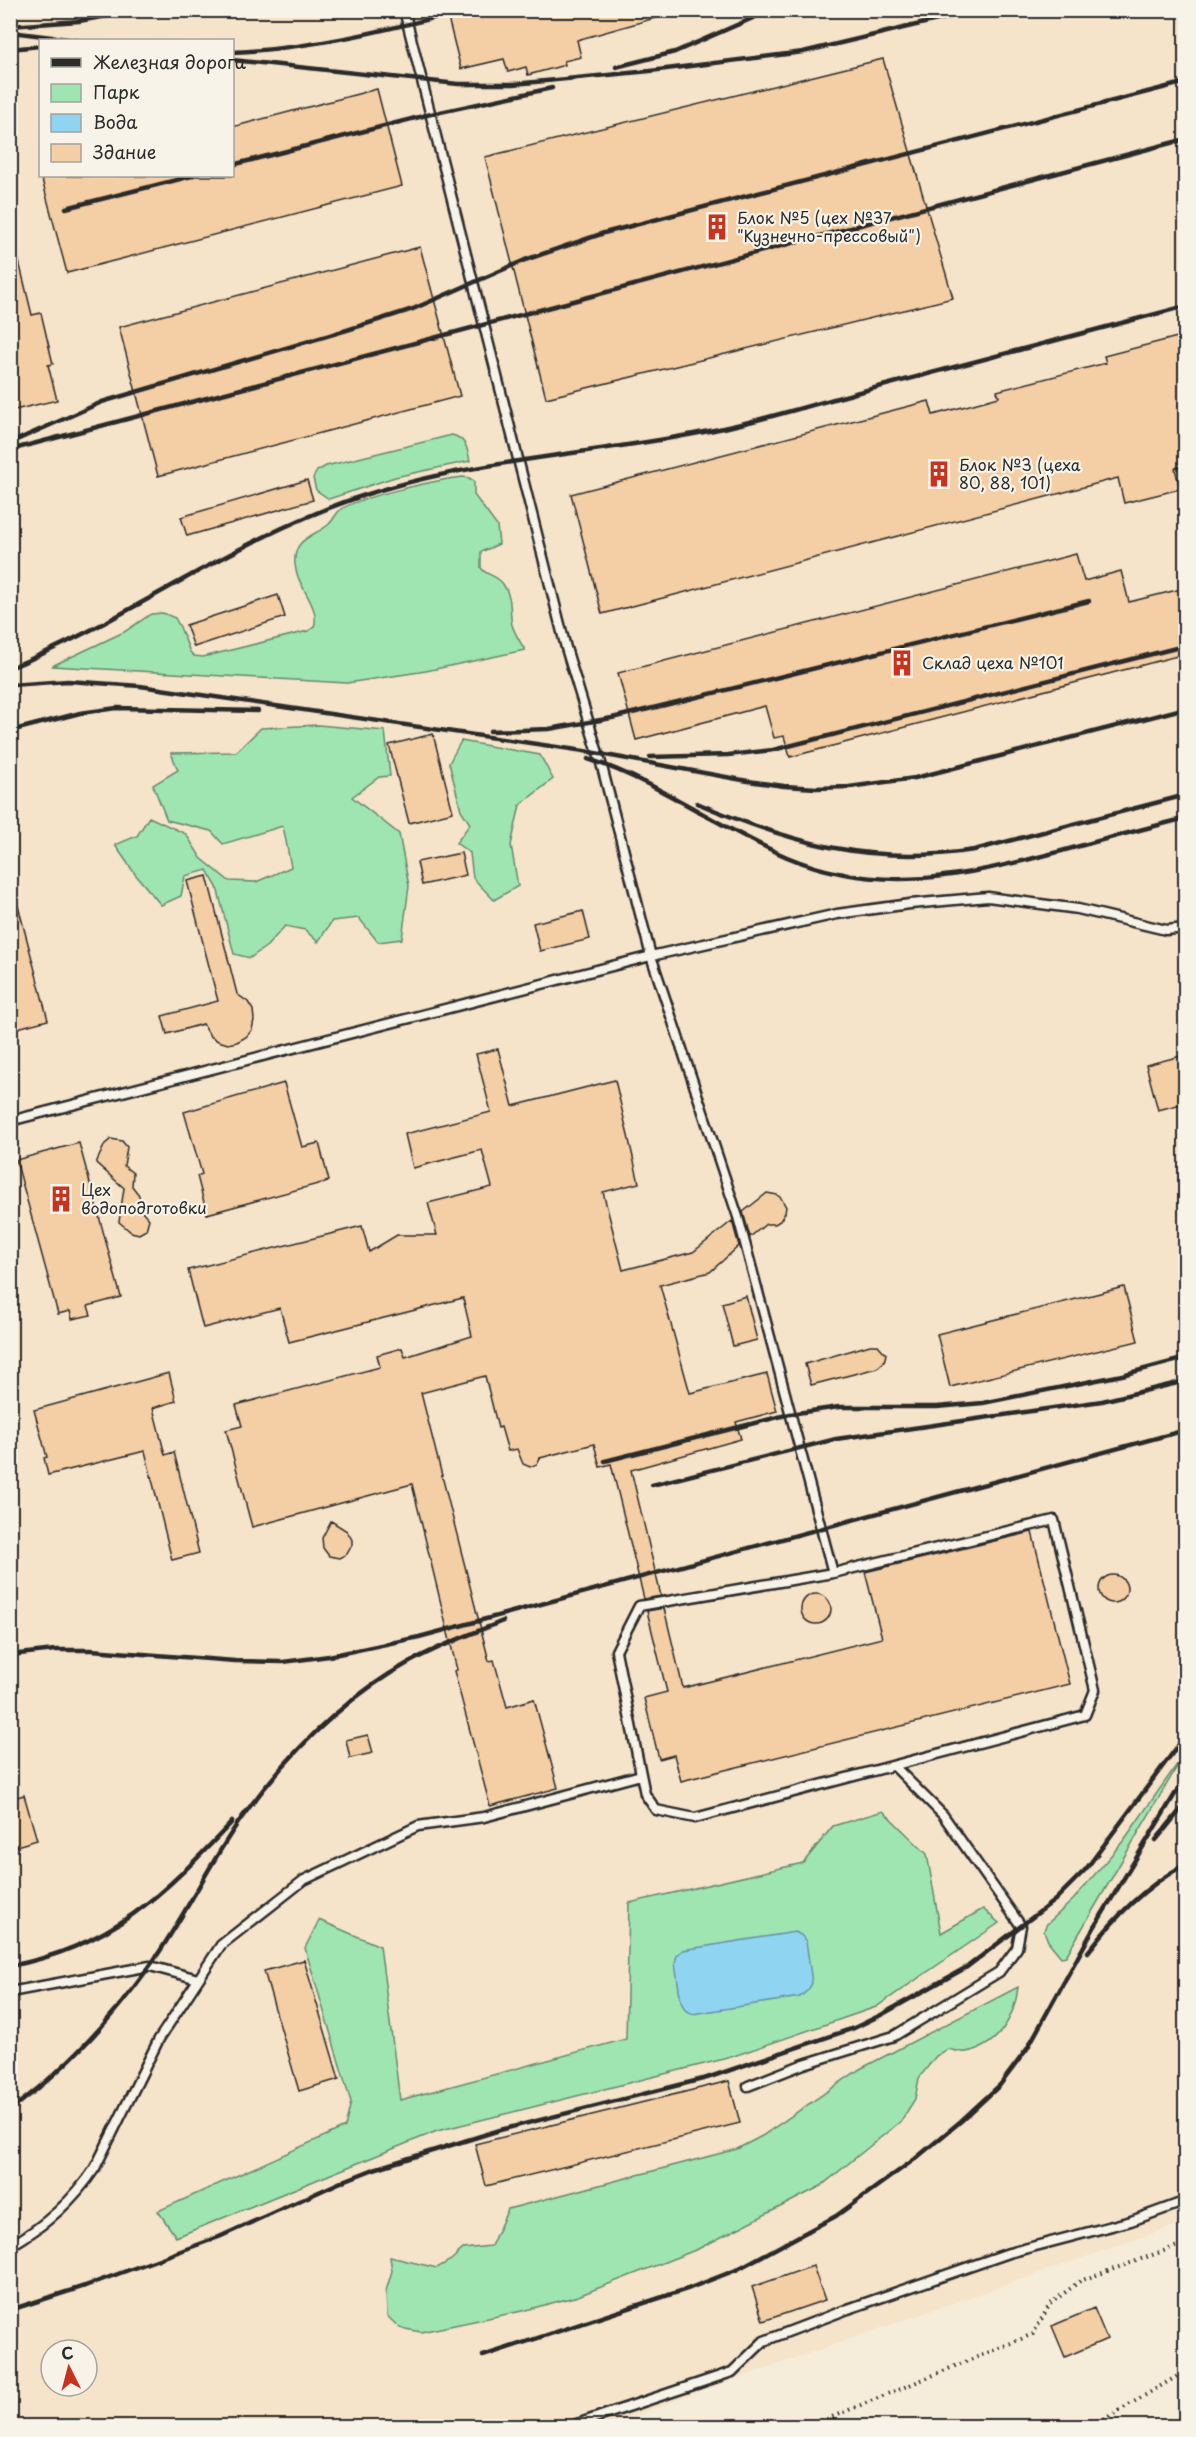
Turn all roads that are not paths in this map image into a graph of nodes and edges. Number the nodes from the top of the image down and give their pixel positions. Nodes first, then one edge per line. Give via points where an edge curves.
1 (404, 10) edge
2 (1185, 928) edge
3 (651, 956) junction
4 (10, 1121) edge
5 (832, 1573) junction
6 (894, 1766) junction
7 (641, 1774) junction
8 (198, 1979) junction
9 (10, 1992) edge
10 (748, 2086) dead end
11 (1185, 2201) edge
12 (10, 2246) edge
13 (571, 2427) edge

1 - 3 lane via 566,648 602,764
2 - 3 lane via 1166,930 1078,909 988,897 837,914
3 - 4 lane
3 - 5 lane via 738,1216
5 - 6 lane via 1054,1520 1095,1690 1085,1715
5 - 7 lane via 639,1606 616,1650
6 - 7 lane via 695,1818 656,1810 645,1794
6 - 10 lane via 943,1815 1021,1926 1017,1948 999,1972 894,2036
7 - 8 lane via 484,1816 418,1826 304,1880 220,1945
8 - 9 lane via 150,1966
8 - 12 lane via 159,2039 96,2168 52,2218
11 - 13 lane via 1131,2221 1009,2253 848,2309 764,2341 732,2372

